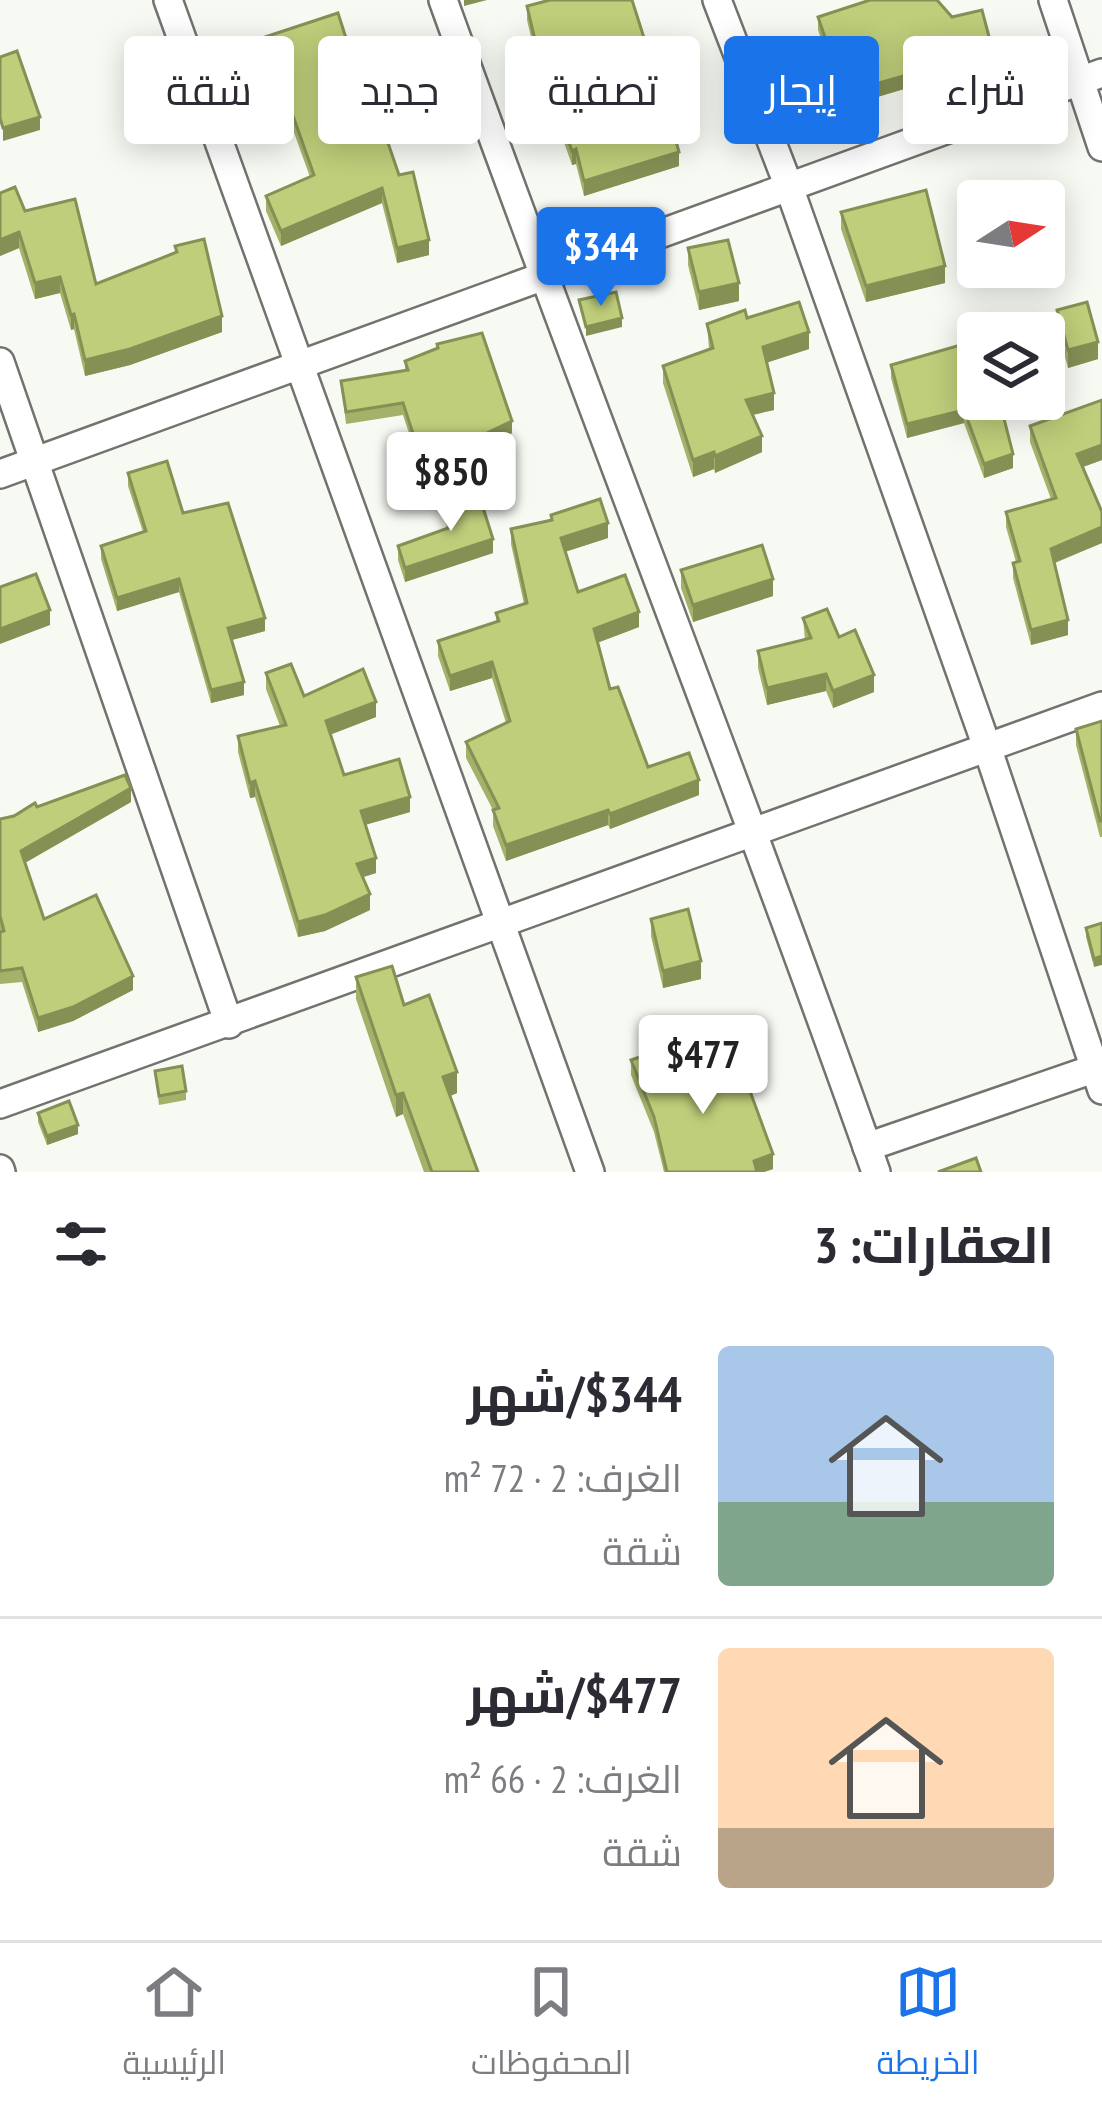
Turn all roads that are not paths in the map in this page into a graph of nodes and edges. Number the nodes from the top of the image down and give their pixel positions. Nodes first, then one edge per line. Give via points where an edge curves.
1 (167, 0) edge
2 (442, 0) edge
3 (717, 0) edge
4 (1053, 0) edge
5 (1091, 77) edge
6 (1102, 147) edge
7 (789, 187) junction
8 (543, 277) junction
9 (0, 362) edge
10 (299, 368) junction
11 (33, 462) junction
12 (0, 474) edge
13 (1102, 706) edge
14 (987, 747) junction
15 (754, 830) junction
16 (502, 924) junction
17 (229, 1024) junction
18 (1099, 1075) edge
19 (0, 1104) edge
20 (872, 1160) edge
21 (590, 1172) edge

1 - 10 street
2 - 8 street
3 - 7 street
4 - 5 street
5 - 6 street
5 - 7 street
7 - 8 street
7 - 14 street
8 - 10 street
8 - 15 street
9 - 11 street
10 - 11 street
10 - 16 street
11 - 12 street
11 - 17 street
13 - 14 street
14 - 15 street
14 - 18 street
15 - 16 street
15 - 20 street
16 - 17 street
16 - 21 street
17 - 19 street
18 - 20 street

